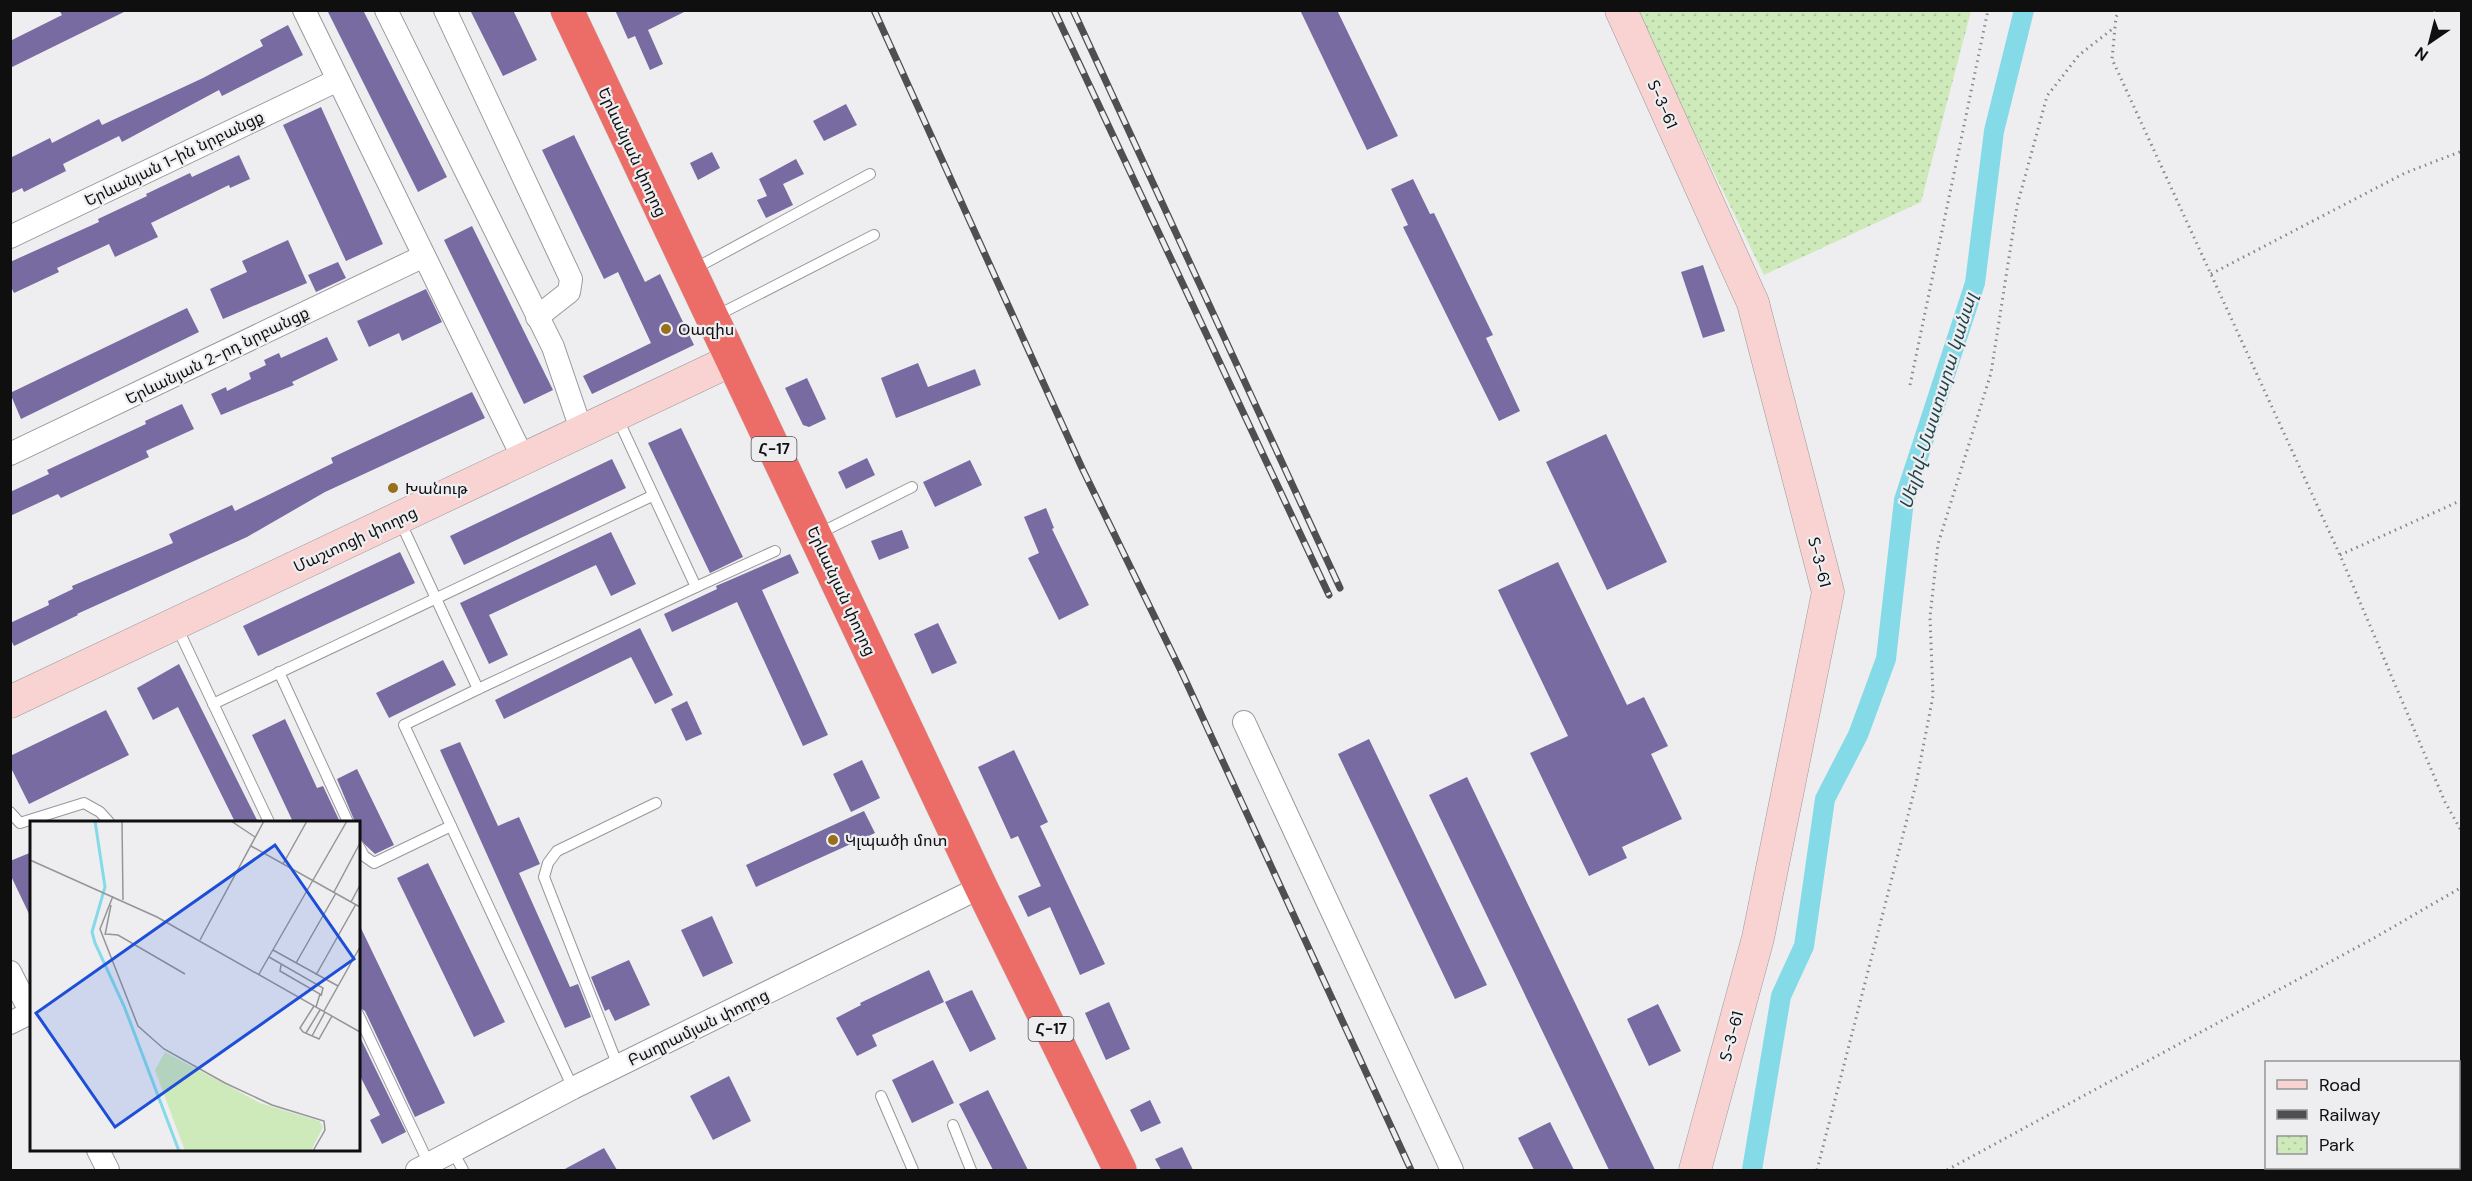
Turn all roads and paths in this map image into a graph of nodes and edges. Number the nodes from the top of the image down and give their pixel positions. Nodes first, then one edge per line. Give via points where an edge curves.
1 (304, 10) edge
2 (386, 10) edge
3 (444, 10) edge
4 (567, 10) edge
5 (1620, 10) edge
6 (1988, 10) edge
7 (2120, 10) edge
8 (2115, 27) junction
9 (338, 80) junction
10 (2462, 151) edge
11 (870, 174) dead end
12 (874, 235) dead end
13 (10, 237) edge
14 (424, 256) junction
15 (690, 271) junction
16 (2211, 274) junction
17 (537, 317) junction
18 (711, 319) junction
19 (732, 360) junction
20 (1910, 385) dead end
21 (616, 416) junction
22 (582, 432) junction
23 (10, 454) edge
24 (524, 460) junction
25 (912, 487) dead end
26 (652, 496) junction
27 (2462, 500) edge
28 (399, 518) junction
29 (815, 536) junction
30 (775, 550) dead end
31 (2340, 555) junction
32 (696, 587) junction
33 (436, 596) junction
34 (175, 623) junction
35 (279, 672) junction
36 (478, 689) junction
37 (10, 702) edge
38 (213, 704) junction
39 (1244, 722) dead end
40 (656, 803) dead end
41 (10, 812) edge
42 (108, 821) edge
43 (268, 821) edge
44 (348, 821) edge
45 (451, 826) junction
46 (2462, 832) edge
47 (360, 848) edge
48 (981, 887) junction
49 (2462, 887) edge
50 (10, 972) edge
51 (24, 1017) edge
52 (360, 1019) edge
53 (618, 1066) junction
54 (573, 1088) junction
55 (881, 1096) dead end
56 (953, 1125) dead end
57 (452, 1149) junction
58 (99, 1151) edge
59 (423, 1167) edge
60 (108, 1170) edge
61 (463, 1170) edge
62 (913, 1170) edge
63 (970, 1170) edge
64 (1120, 1170) edge
65 (1452, 1170) edge
66 (1695, 1170) edge
67 (1817, 1170) edge
68 (1947, 1170) edge

1 - 9 street
2 - 17 street
3 - 17 street via 571,279 569,292
4 - 15 highway, Երևանյան փողոց / Հ-17
5 - 66 street, Տ-3-61 / Տ-3-61 via 1753,303 1828,592 1758,938
6 - 20 path
7 - 8 path
8 - 16 path via 2112,59
8 - 67 path via 2079,55 2047,96 2017,206 1991,373 1938,544 1930,617 1933,696 1916,784
9 - 13 street, Երևանյան 1-ին նրբանցք
9 - 14 street
10 - 16 path via 2404,173
11 - 15 lane
12 - 18 lane
14 - 23 street, Երևանյան 2-րդ նրբանցք
14 - 24 street
15 - 18 highway, Երևանյան փողոց / Հ-17
16 - 31 path
17 - 22 street via 553,347
18 - 19 highway, Երևանյան փողոց / Հ-17
19 - 21 street, Մաշտոցի փողոց
19 - 29 highway, Երևանյան փողոց / Հ-17
21 - 22 street, Մաշտոցի փողոց
21 - 26 lane
22 - 24 street, Մաշտոցի փողոց
24 - 28 street, Մաշտոցի փողոց
25 - 29 lane
26 - 32 lane
26 - 33 lane
27 - 31 path
28 - 33 lane
28 - 34 street, Մաշտոցի փողոց
29 - 48 highway, Երևանյան փողոց / Հ-17
30 - 32 lane
31 - 46 path via 2445,802
32 - 36 lane
33 - 35 lane
33 - 36 lane
34 - 37 street, Մաշտոցի փողոց
34 - 38 lane
35 - 38 lane
35 - 44 lane
36 - 45 lane via 404,725
38 - 43 lane
39 - 65 street
40 - 53 lane via 557,851 544,877
41 - 42 lane via 20,823 84,803
45 - 47 lane via 374,863
45 - 54 lane
48 - 53 street, Բաղրամյան փողոց
48 - 64 highway, Երևանյան փողոց / Հ-17
49 - 68 path
50 - 51 street
52 - 59 lane
53 - 54 street, Բաղրամյան փողոց
54 - 57 street, Բաղրամյան փողոց
55 - 62 lane
56 - 63 lane
57 - 59 street, Բաղրամյան փողոց
57 - 61 lane
58 - 60 street

